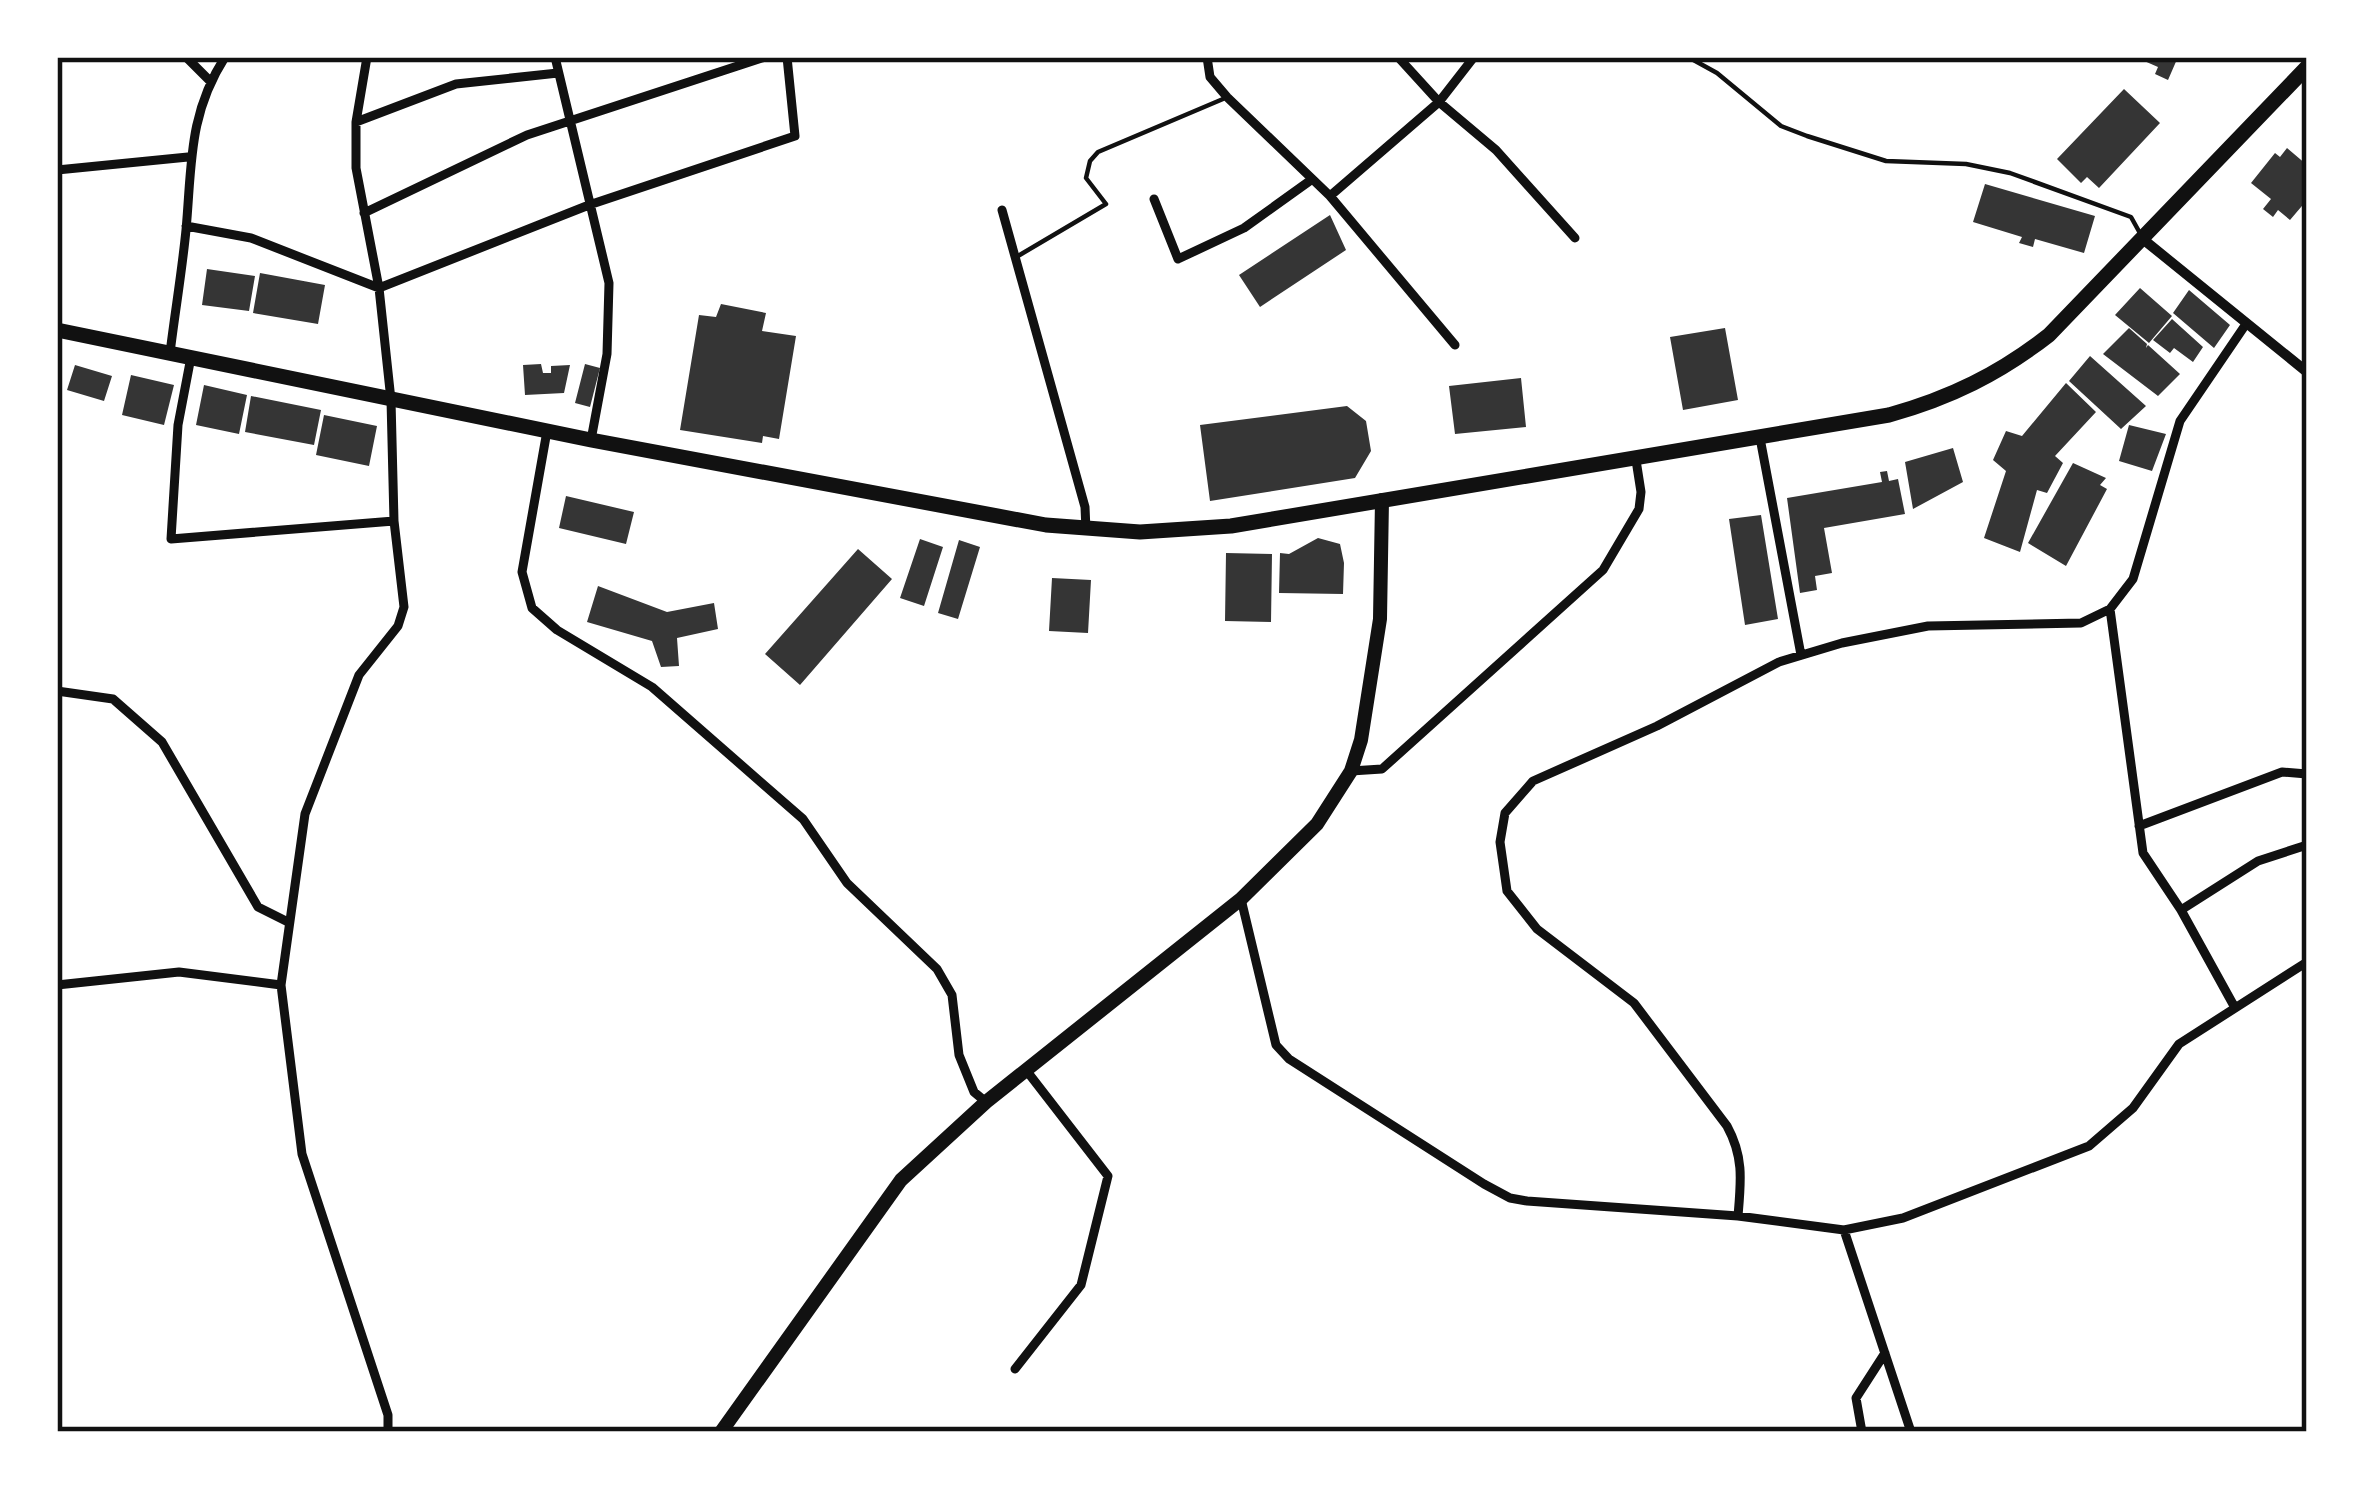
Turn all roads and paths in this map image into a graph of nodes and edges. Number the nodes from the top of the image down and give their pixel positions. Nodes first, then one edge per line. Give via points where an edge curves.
1 (186, 57) edge
2 (225, 57) edge
3 (367, 57) edge
4 (555, 57) edge
5 (765, 57) edge
6 (788, 57) edge
7 (1207, 57) edge
8 (1398, 57) edge
9 (1474, 57) edge
10 (1688, 57) edge
11 (2307, 67) edge
12 (558, 73) junction
13 (210, 81) junction
14 (1227, 97) junction
15 (1439, 102) junction
16 (570, 120) junction
17 (356, 122) junction
18 (188, 157) junction
19 (57, 170) edge
20 (1312, 179) junction
21 (1330, 196) junction
22 (1154, 199) dead end
23 (589, 206) junction
24 (1002, 210) dead end
25 (364, 213) junction
26 (186, 226) junction
27 (1575, 238) dead end
28 (2144, 240) junction
29 (1014, 259) junction
30 (380, 288) junction
31 (2246, 324) junction
32 (57, 330) edge
33 (1455, 345) dead end
34 (170, 353) junction
35 (191, 357) junction
36 (2307, 372) edge
37 (391, 400) junction
38 (547, 430) junction
39 (1760, 438) junction
40 (591, 440) junction
41 (1636, 460) junction
42 (1382, 500) junction
43 (394, 521) junction
44 (1086, 530) junction
45 (2110, 609) junction
46 (1801, 655) junction
47 (57, 692) edge
48 (1352, 771) junction
49 (2307, 774) edge
50 (2139, 826) junction
51 (2307, 845) edge
52 (1241, 899) junction
53 (2181, 910) junction
54 (288, 922) junction
55 (2307, 962) edge
56 (57, 985) edge
57 (281, 985) junction
58 (2234, 1006) junction
59 (1026, 1070) junction
60 (986, 1102) junction
61 (1738, 1216) junction
62 (1844, 1230) junction
63 (1885, 1352) junction
64 (1015, 1369) dead end
65 (388, 1432) edge
66 (721, 1432) edge
67 (1862, 1432) edge
68 (1911, 1432) edge

1 - 13 street
2 - 13 street
3 - 17 street
4 - 12 street
5 - 16 street
6 - 23 street via 795,136
7 - 14 street
8 - 15 street
9 - 15 street
10 - 28 lane via 1781,126 1886,160 2010,173 2131,217
11 - 28 highway
12 - 16 street
12 - 17 street via 456,84
13 - 18 street
14 - 20 street
14 - 29 lane via 1098,152 1086,178 1106,204
15 - 21 street
15 - 27 street via 1496,150
16 - 23 street
16 - 25 street
17 - 25 street
18 - 19 street
18 - 26 street
20 - 21 street
20 - 22 street via 1244,228 1178,259
21 - 33 street
23 - 30 street
23 - 40 street via 608,283 607,354
24 - 29 street
25 - 30 street
26 - 30 street via 251,238
26 - 34 street
28 - 31 street
28 - 39 highway via 2049,334 1966,389 1888,415
29 - 44 street
30 - 37 street
31 - 36 street
31 - 45 street via 2180,421 2133,579
32 - 34 highway
34 - 35 highway
35 - 37 highway
35 - 43 street via 171,539
37 - 38 highway
37 - 43 street
38 - 40 highway
38 - 60 street via 522,572 532,608 652,687 803,819 847,883 937,970 952,995 959,1055
39 - 41 highway
39 - 46 street
40 - 44 highway
41 - 42 highway
41 - 48 street via 1639,509 1603,570 1382,769
42 - 44 highway via 1231,526
42 - 48 main road via 1380,619
43 - 54 street via 404,607 358,675 305,814
45 - 46 street via 2081,623 1928,626
45 - 50 street
46 - 61 street via 1533,781 1505,813 1500,842 1502,872 1518,905 1634,1003 1727,1126 1742,1171
47 - 54 street via 113,699 162,742 258,907
48 - 52 main road via 1317,824
49 - 50 street via 2282,772
50 - 53 street via 2143,853
51 - 53 street via 2258,861
52 - 59 main road
52 - 61 street via 1276,1046 1484,1184 1527,1201
53 - 58 street
54 - 57 street
55 - 58 street
56 - 57 street via 178,972
57 - 65 street via 302,1154
58 - 62 street via 2179,1044 2133,1108 2089,1146 1903,1218
59 - 60 main road
59 - 64 street via 1108,1176 1081,1285
60 - 66 main road via 901,1180
61 - 62 street
62 - 63 street
63 - 67 street via 1856,1398
63 - 68 street

